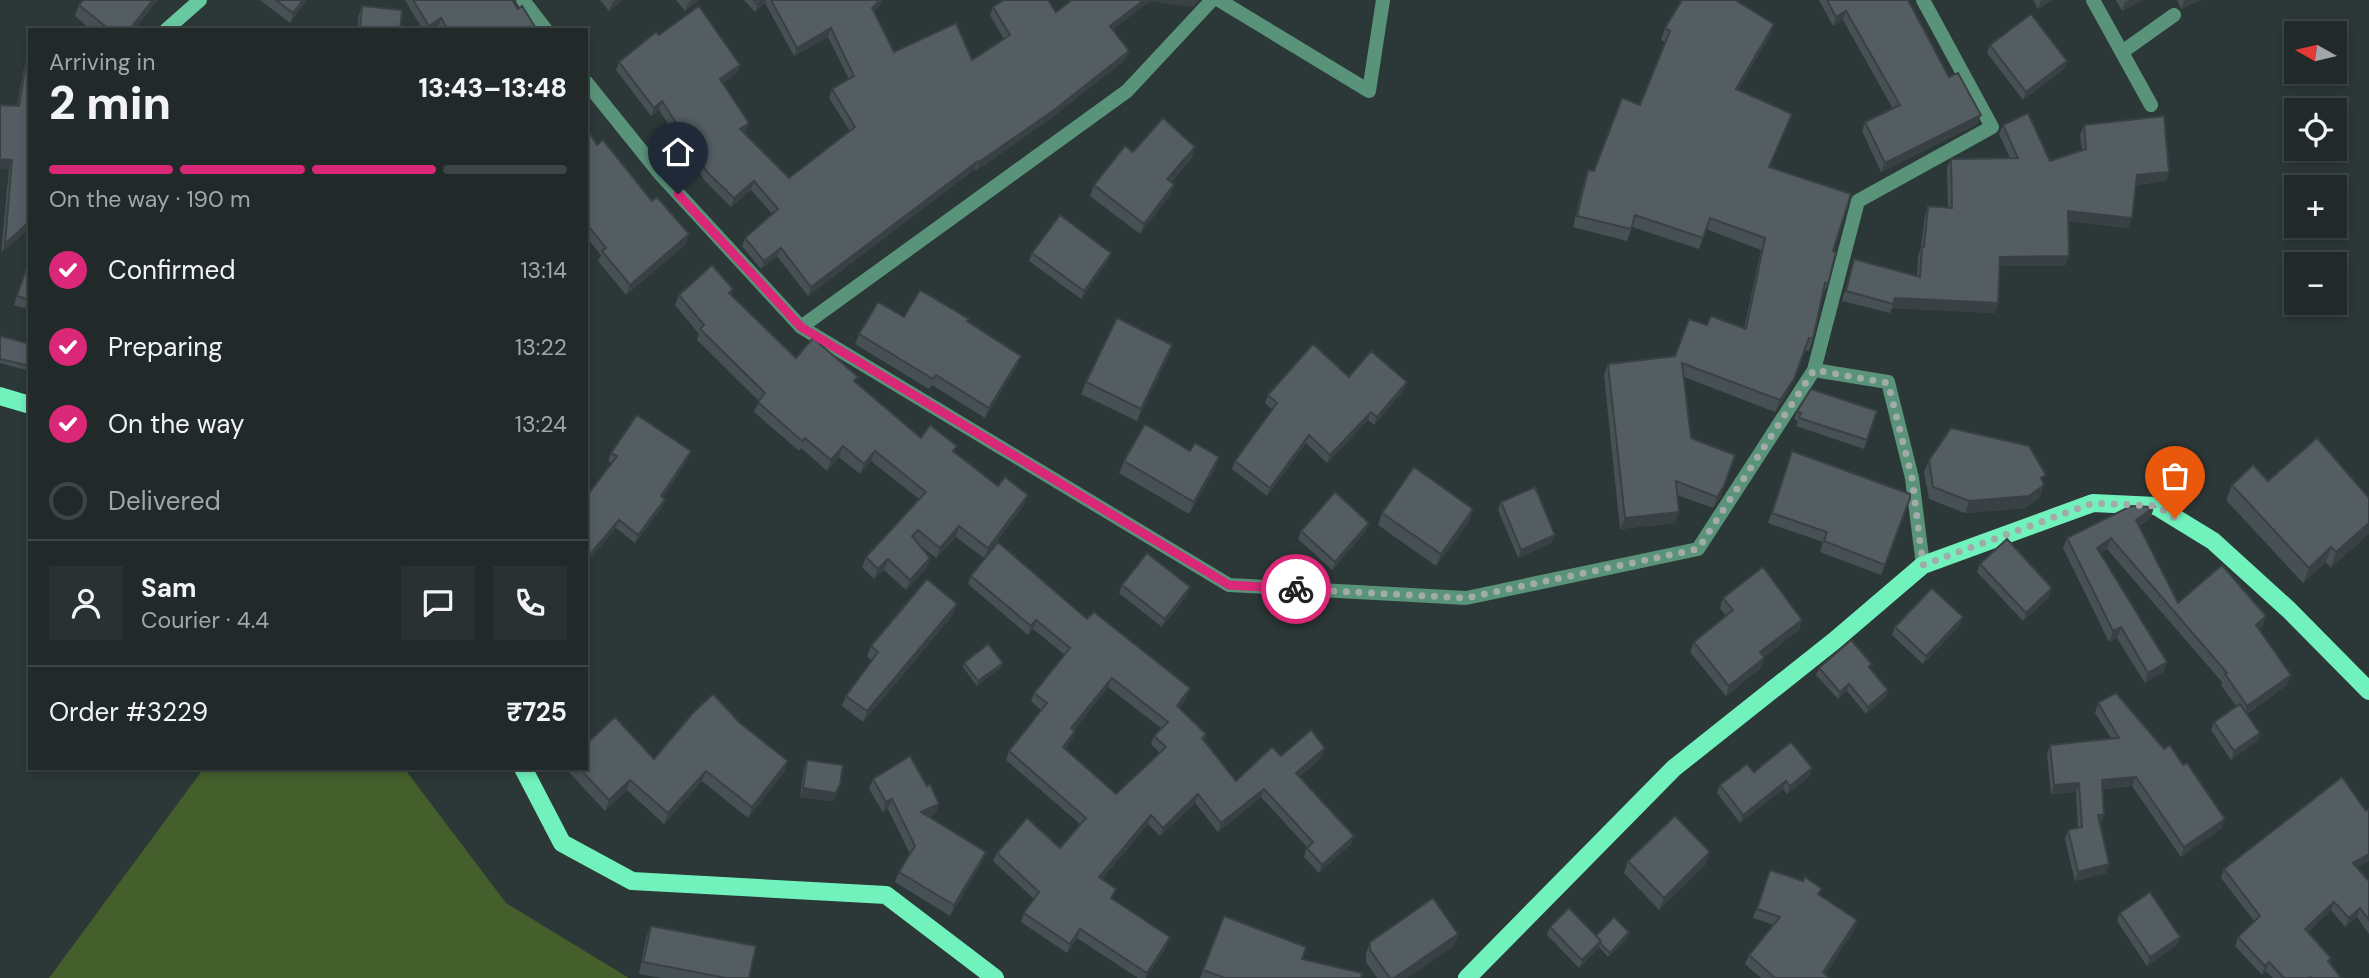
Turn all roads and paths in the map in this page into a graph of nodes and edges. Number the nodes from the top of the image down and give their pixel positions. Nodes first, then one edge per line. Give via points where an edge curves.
1 (200, 0) edge
2 (523, 0) edge
3 (1212, 0) edge
4 (1219, 0) edge
5 (1383, 0) edge
6 (1923, 0) edge
7 (2094, 0) edge
8 (2174, 15) dead end
9 (168, 28) edge
10 (544, 28) edge
11 (2122, 52) junction
12 (588, 84) edge
13 (2151, 105) dead end
14 (801, 327) junction
15 (1814, 370) junction
16 (0, 396) edge
17 (28, 404) edge
18 (1923, 565) junction
19 (2369, 691) edge
20 (524, 770) edge
21 (995, 978) edge
22 (1467, 978) edge

1 - 9 street
2 - 10 street
3 - 14 street via 1127,90
4 - 5 street via 1369,91
6 - 15 street via 1992,127 1858,201
7 - 11 street
8 - 11 street
11 - 13 street
12 - 14 street via 661,175
14 - 15 street via 1229,585 1466,598 1698,549
15 - 18 street via 1888,383 1912,478
16 - 17 main road
18 - 19 main road via 2093,503 2157,506 2213,541
18 - 22 main road via 1674,768
20 - 21 main road via 562,843 632,881 886,895

